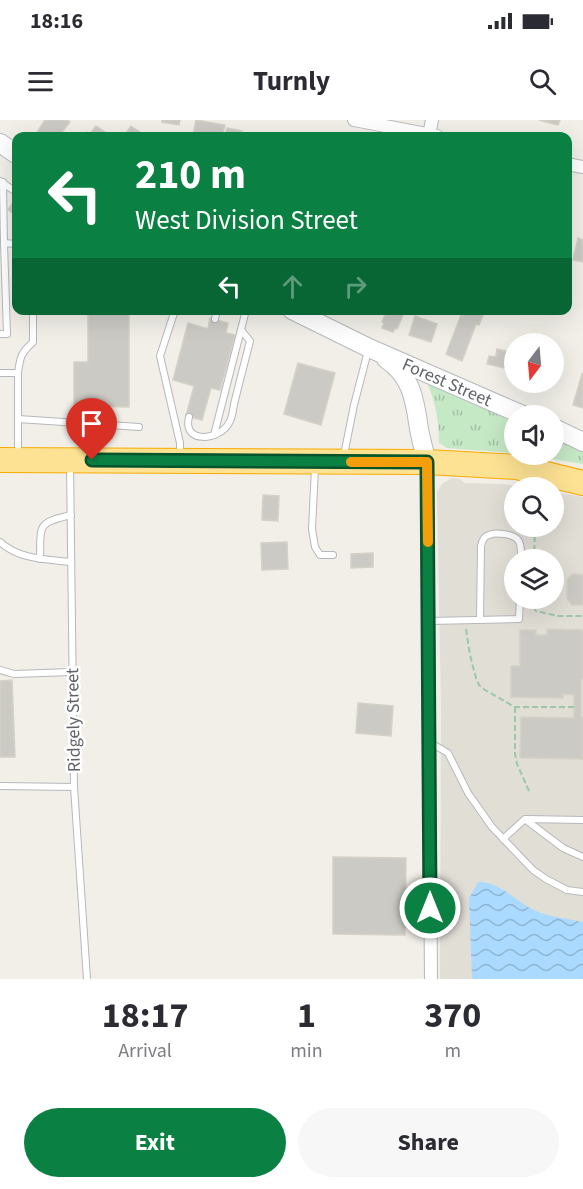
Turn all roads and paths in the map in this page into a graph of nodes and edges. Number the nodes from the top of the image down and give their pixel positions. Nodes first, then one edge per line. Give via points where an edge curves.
1 (354, 120) edge
2 (413, 132) edge
3 (1, 181) edge
4 (4, 243) junction
5 (12, 244) edge
6 (33, 315) edge
7 (173, 315) edge
8 (216, 315) edge
9 (245, 315) edge
10 (302, 315) edge
11 (215, 319) dead end
12 (241, 330) junction
13 (0, 334) edge
14 (369, 348) junction
15 (18, 373) junction
16 (0, 374) edge
17 (504, 407) edge
18 (189, 417) dead end
19 (18, 419) junction
20 (139, 427) dead end
21 (564, 433) edge
22 (214, 435) junction
23 (583, 442) edge
24 (9, 460) edge
25 (70, 460) junction
26 (180, 461) junction
27 (315, 461) junction
28 (343, 462) junction
29 (427, 462) junction
30 (583, 483) edge
31 (71, 515) junction
32 (0, 542) edge
33 (521, 549) edge
34 (333, 555) dead end
35 (40, 559) junction
36 (71, 562) junction
37 (519, 609) edge
38 (534, 609) edge
39 (583, 616) edge
40 (480, 619) junction
41 (428, 621) junction
42 (466, 628) dead end
43 (0, 670) edge
44 (72, 672) junction
45 (515, 707) junction
46 (574, 707) dead end
47 (429, 742) junction
48 (0, 786) edge
49 (74, 787) junction
50 (529, 791) dead end
51 (525, 819) junction
52 (583, 820) edge
53 (503, 839) junction
54 (583, 857) edge
55 (583, 892) edge
56 (87, 979) edge
57 (430, 979) edge

1 - 2 street
3 - 4 lane
4 - 5 lane
4 - 13 lane via 7,334
6 - 15 lane via 33,342 23,351
7 - 26 lane via 160,356 180,443
8 - 11 lane
9 - 12 lane
10 - 14 street, Forest Street
12 - 22 lane
12 - 22 lane via 250,341 230,422
14 - 17 street, Forest Street
14 - 28 lane
14 - 29 street, Forest Street via 393,364 410,386
15 - 16 lane
15 - 19 lane
18 - 22 lane via 190,431 197,436
19 - 20 lane
19 - 24 lane
21 - 23 street
24 - 25 highway
25 - 26 highway
25 - 31 lane, Ridgely Street
26 - 27 highway
27 - 28 highway
27 - 34 lane via 315,547 320,555
28 - 29 highway
29 - 30 highway via 517,466
29 - 41 street
31 - 35 lane via 52,519 41,529
31 - 36 lane, Ridgely Street
32 - 35 lane via 23,556
33 - 40 lane via 519,540 509,535 490,534 482,541
35 - 36 lane
36 - 44 lane, Ridgely Street
37 - 40 lane via 519,619
38 - 39 path via 558,616
40 - 41 lane
41 - 47 street
42 - 45 path via 479,685
43 - 44 lane via 14,674
44 - 49 lane, Ridgely Street
45 - 46 path
45 - 50 path via 515,754
47 - 53 lane via 448,753 468,793
47 - 57 street
48 - 49 lane
49 - 56 lane, Ridgely Street
51 - 52 lane
51 - 53 lane
51 - 54 lane via 563,848
53 - 55 lane via 546,879 567,890

